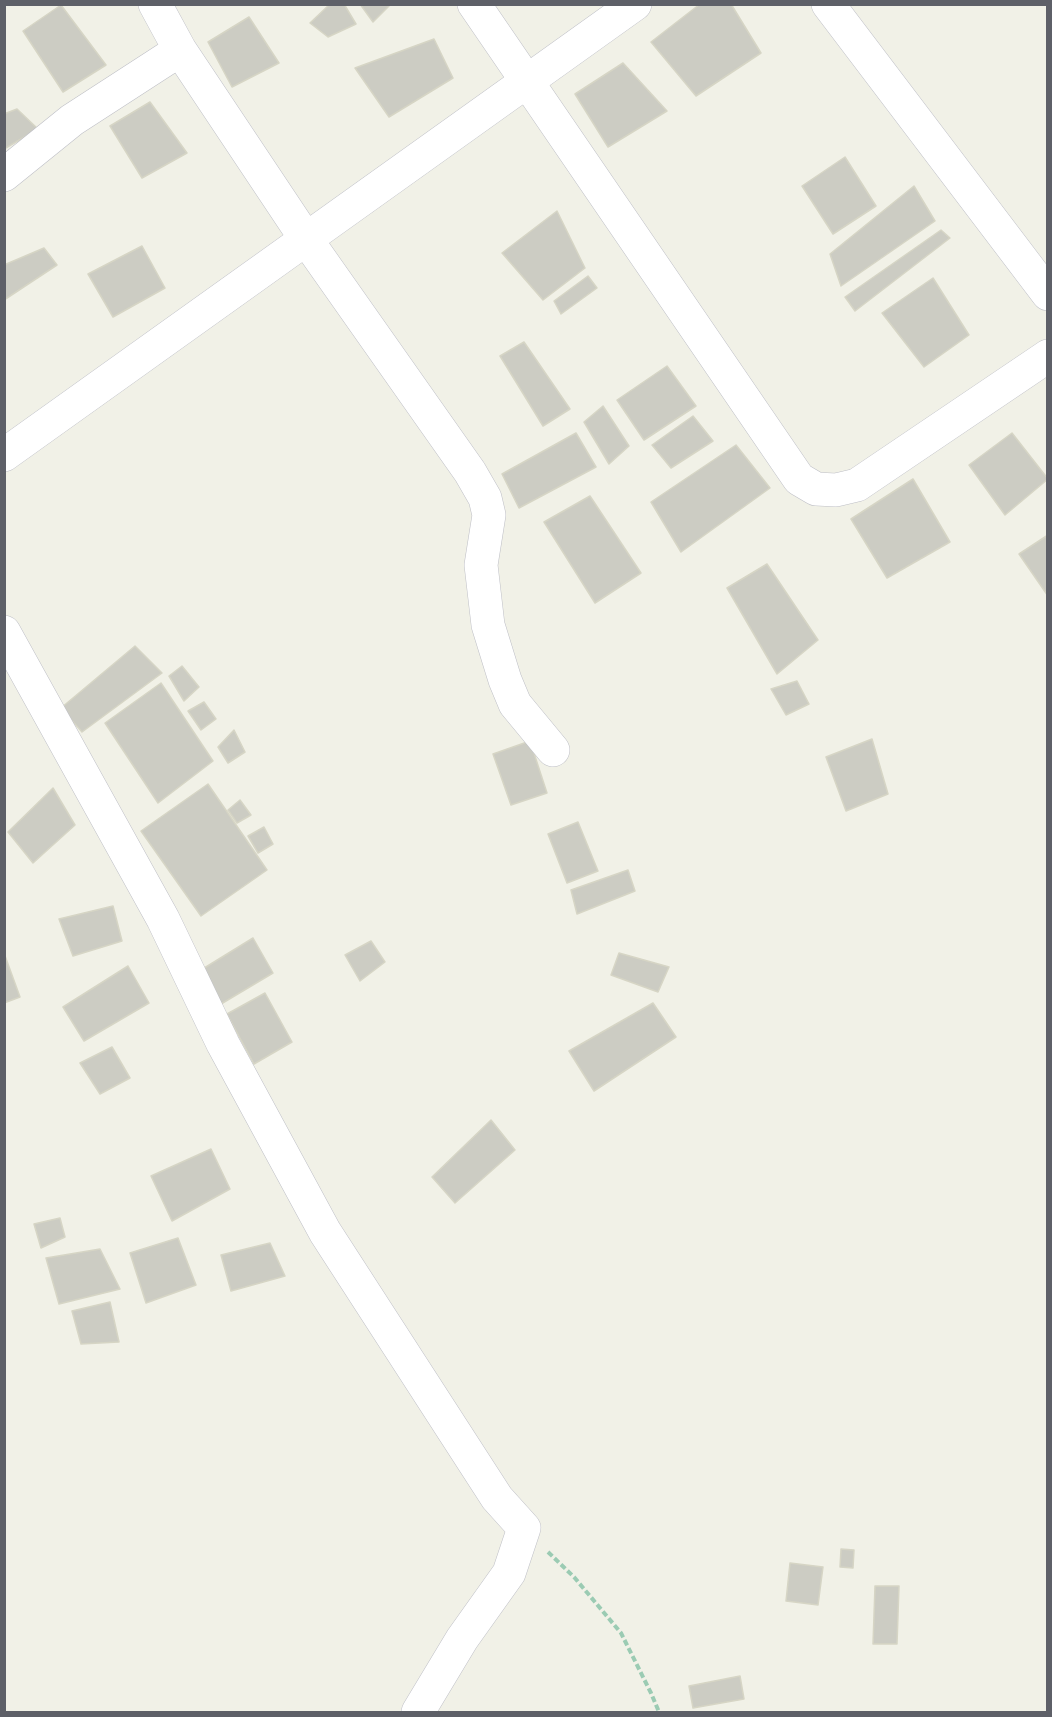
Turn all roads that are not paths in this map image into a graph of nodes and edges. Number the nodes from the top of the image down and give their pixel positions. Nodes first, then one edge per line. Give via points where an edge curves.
1 (155, 4) edge
2 (474, 4) edge
3 (635, 4) edge
4 (828, 4) edge
5 (180, 50) junction
6 (526, 81) junction
7 (4, 175) edge
8 (306, 239) junction
9 (1047, 294) edge
10 (1047, 356) edge
11 (4, 455) edge
12 (4, 632) edge
13 (553, 750) dead end
14 (418, 1713) edge

1 - 5 street
2 - 6 street
3 - 6 street
4 - 9 street
5 - 7 street via 72,120
5 - 8 street
6 - 8 street
6 - 10 street via 799,479 816,489 857,485
8 - 11 street
8 - 13 street via 485,498 489,515 481,565 488,625 514,704
12 - 14 street via 163,919 223,1044 325,1232 497,1498 524,1528 509,1573 462,1639

